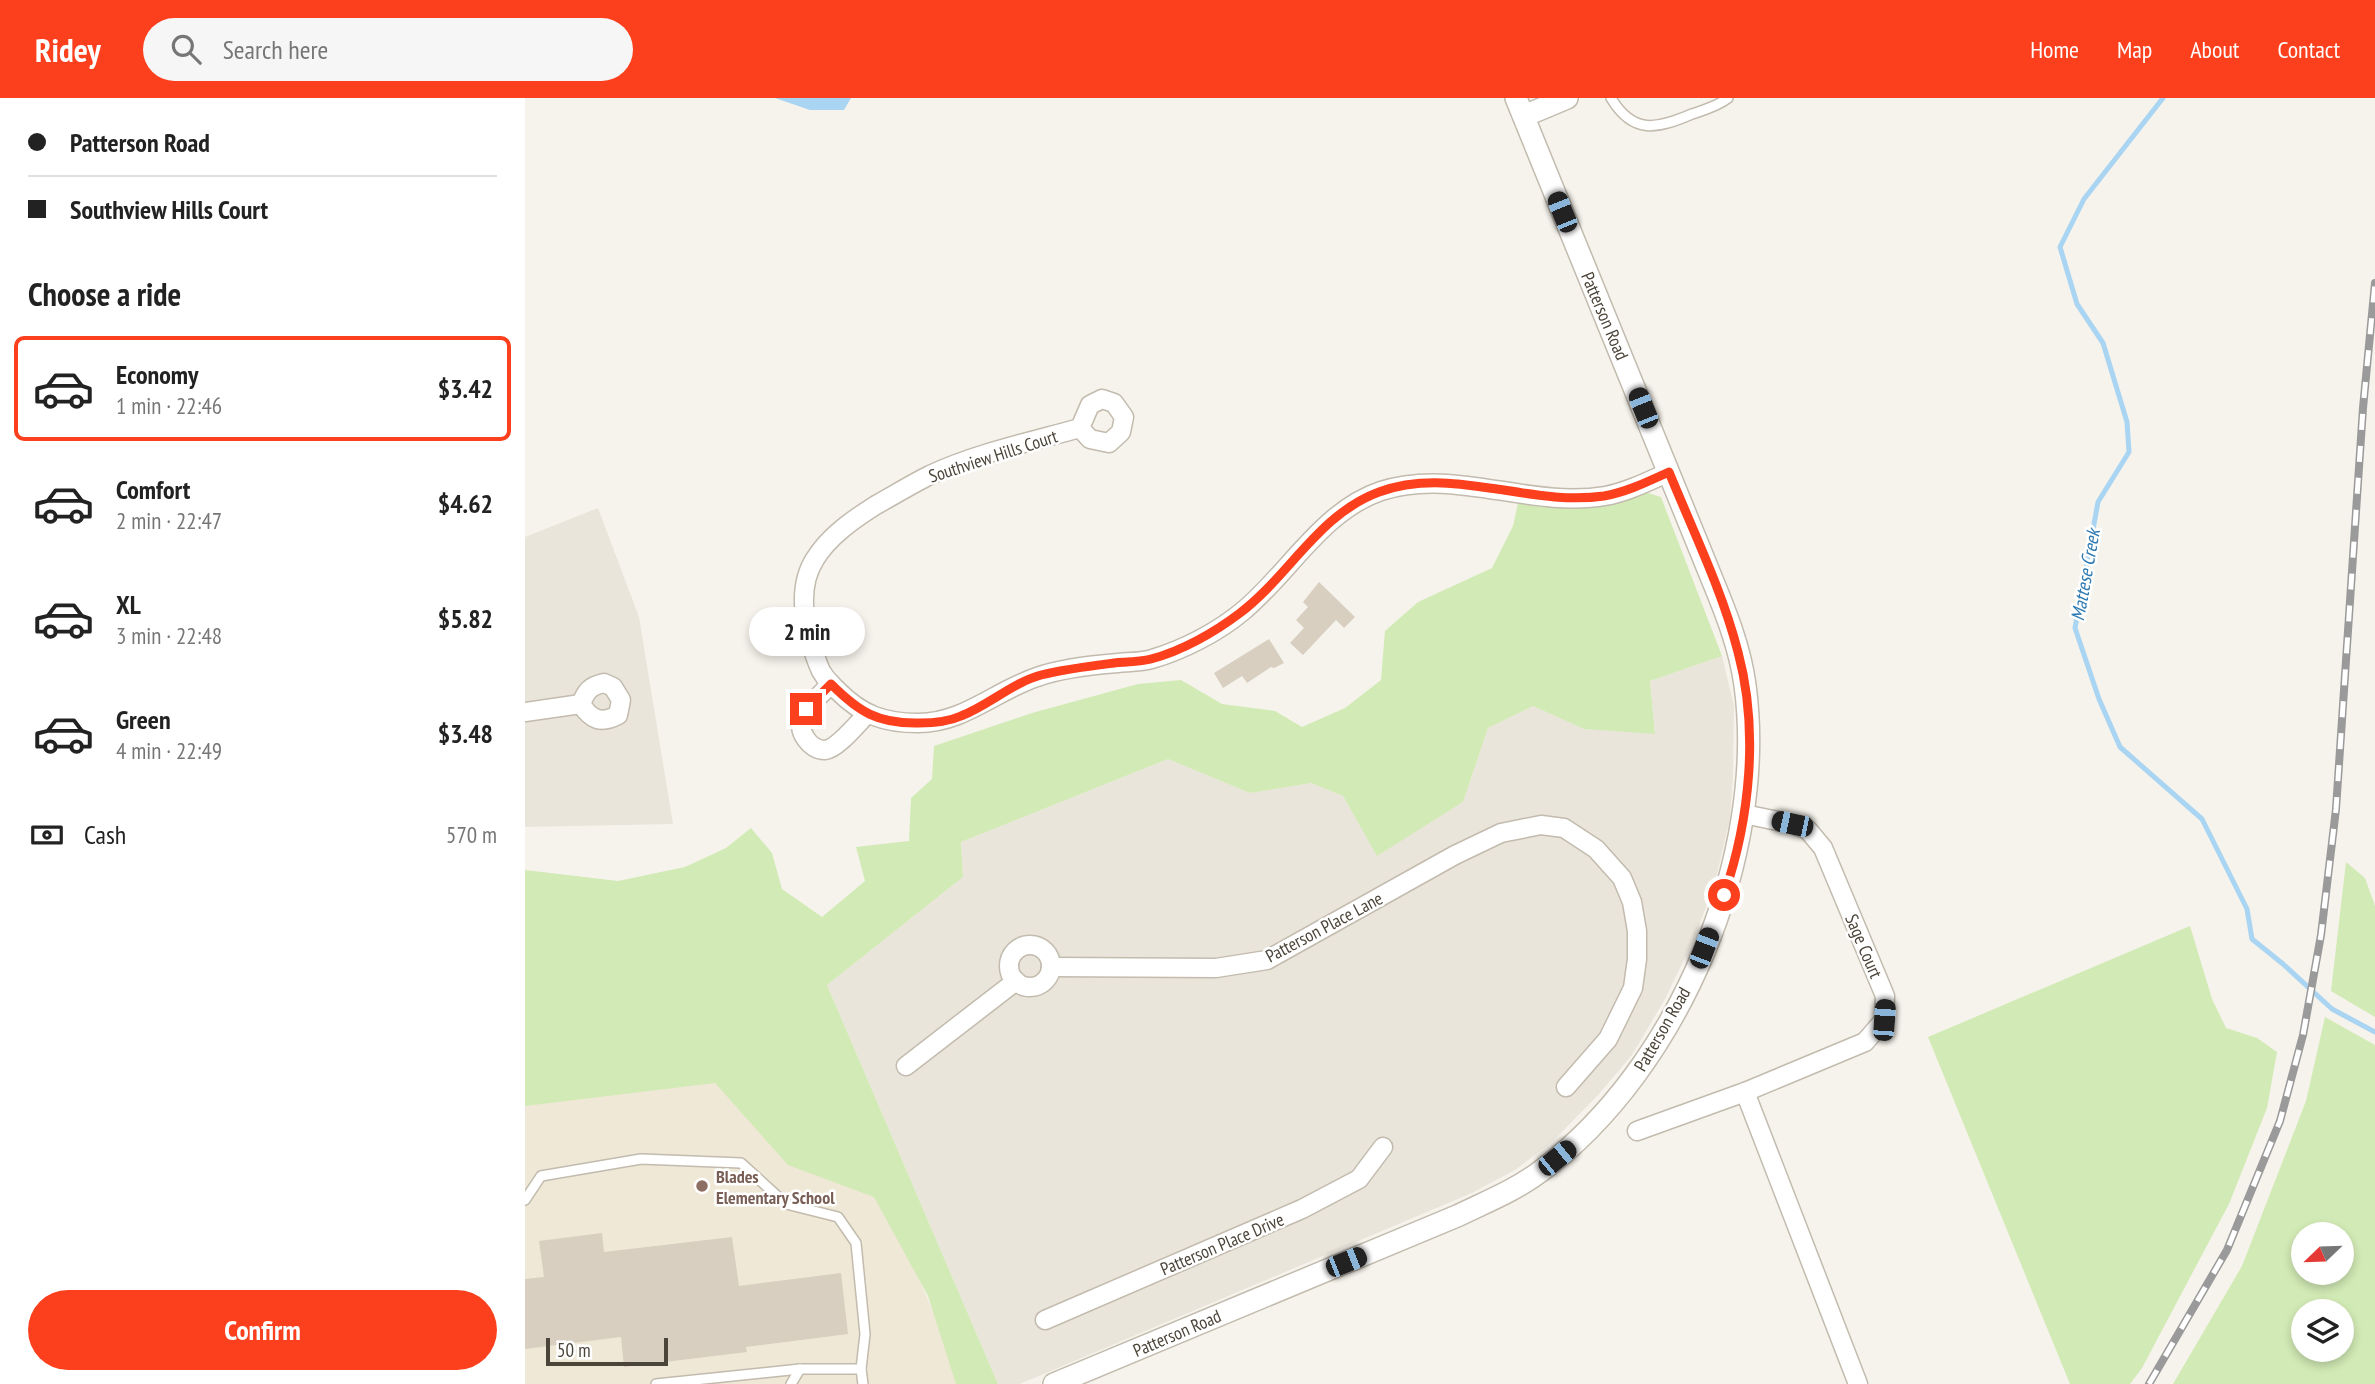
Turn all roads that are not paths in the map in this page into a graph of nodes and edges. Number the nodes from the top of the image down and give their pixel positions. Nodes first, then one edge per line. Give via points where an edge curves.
1 (1567, 98) edge
2 (1611, 98) edge
3 (1728, 98) edge
4 (1520, 107) edge
5 (1080, 428) dead end
6 (1669, 472) junction
7 (831, 684) junction
8 (581, 704) dead end
9 (525, 712) edge
10 (867, 714) junction
11 (1744, 814) junction
12 (1051, 967) junction
13 (1016, 981) junction
14 (906, 1066) dead end
15 (1566, 1087) dead end
16 (1745, 1093) junction
17 (1637, 1130) dead end
18 (1383, 1147) dead end
19 (525, 1200) edge
20 (1045, 1320) dead end
21 (800, 1369) junction
22 (861, 1369) junction
23 (1066, 1382) edge
24 (656, 1384) edge
25 (791, 1384) edge
26 (863, 1384) edge
27 (1858, 1384) edge

1 - 4 street
2 - 3 lane via 1620,113 1641,127 1669,124
4 - 6 street, Patterson Road
5 - 7 street, Southview Hills Court via 930,475 859,516 833,538 814,559 808,574 805,616 822,676
6 - 10 street, Southview Hills Court via 1606,496 1554,497 1443,482 1379,492 1350,506 1320,531 1241,613 1193,642 1151,659 1039,676 960,716 921,723 890,722
6 - 11 street, Patterson Road via 1739,653 1749,733
7 - 10 street, Southview Hills Court
7 - 10 street via 806,709 800,723 812,747 825,750 837,744
8 - 9 street
11 - 16 street, Sage Court via 1808,830 1823,848 1885,996 1884,1020 1865,1042
11 - 23 street, Patterson Road via 1718,912 1667,1028 1619,1098 1541,1172 1466,1212
12 - 13 street via 1047,979 1035,986
12 - 13 street via 1043,949 1024,947 1010,961
12 - 15 street, Patterson Place Lane via 1216,968 1267,960 1501,833 1541,825 1564,828 1596,849 1622,878 1637,931 1633,988 1608,1040
13 - 14 street
16 - 17 street, Sage Court
16 - 27 street
18 - 20 street, Patterson Place Drive via 1359,1179 1303,1209
19 - 22 lane via 541,1176 641,1158 741,1163 786,1204 838,1217 856,1242 865,1334
21 - 22 lane
21 - 24 lane
21 - 25 lane
22 - 26 lane

